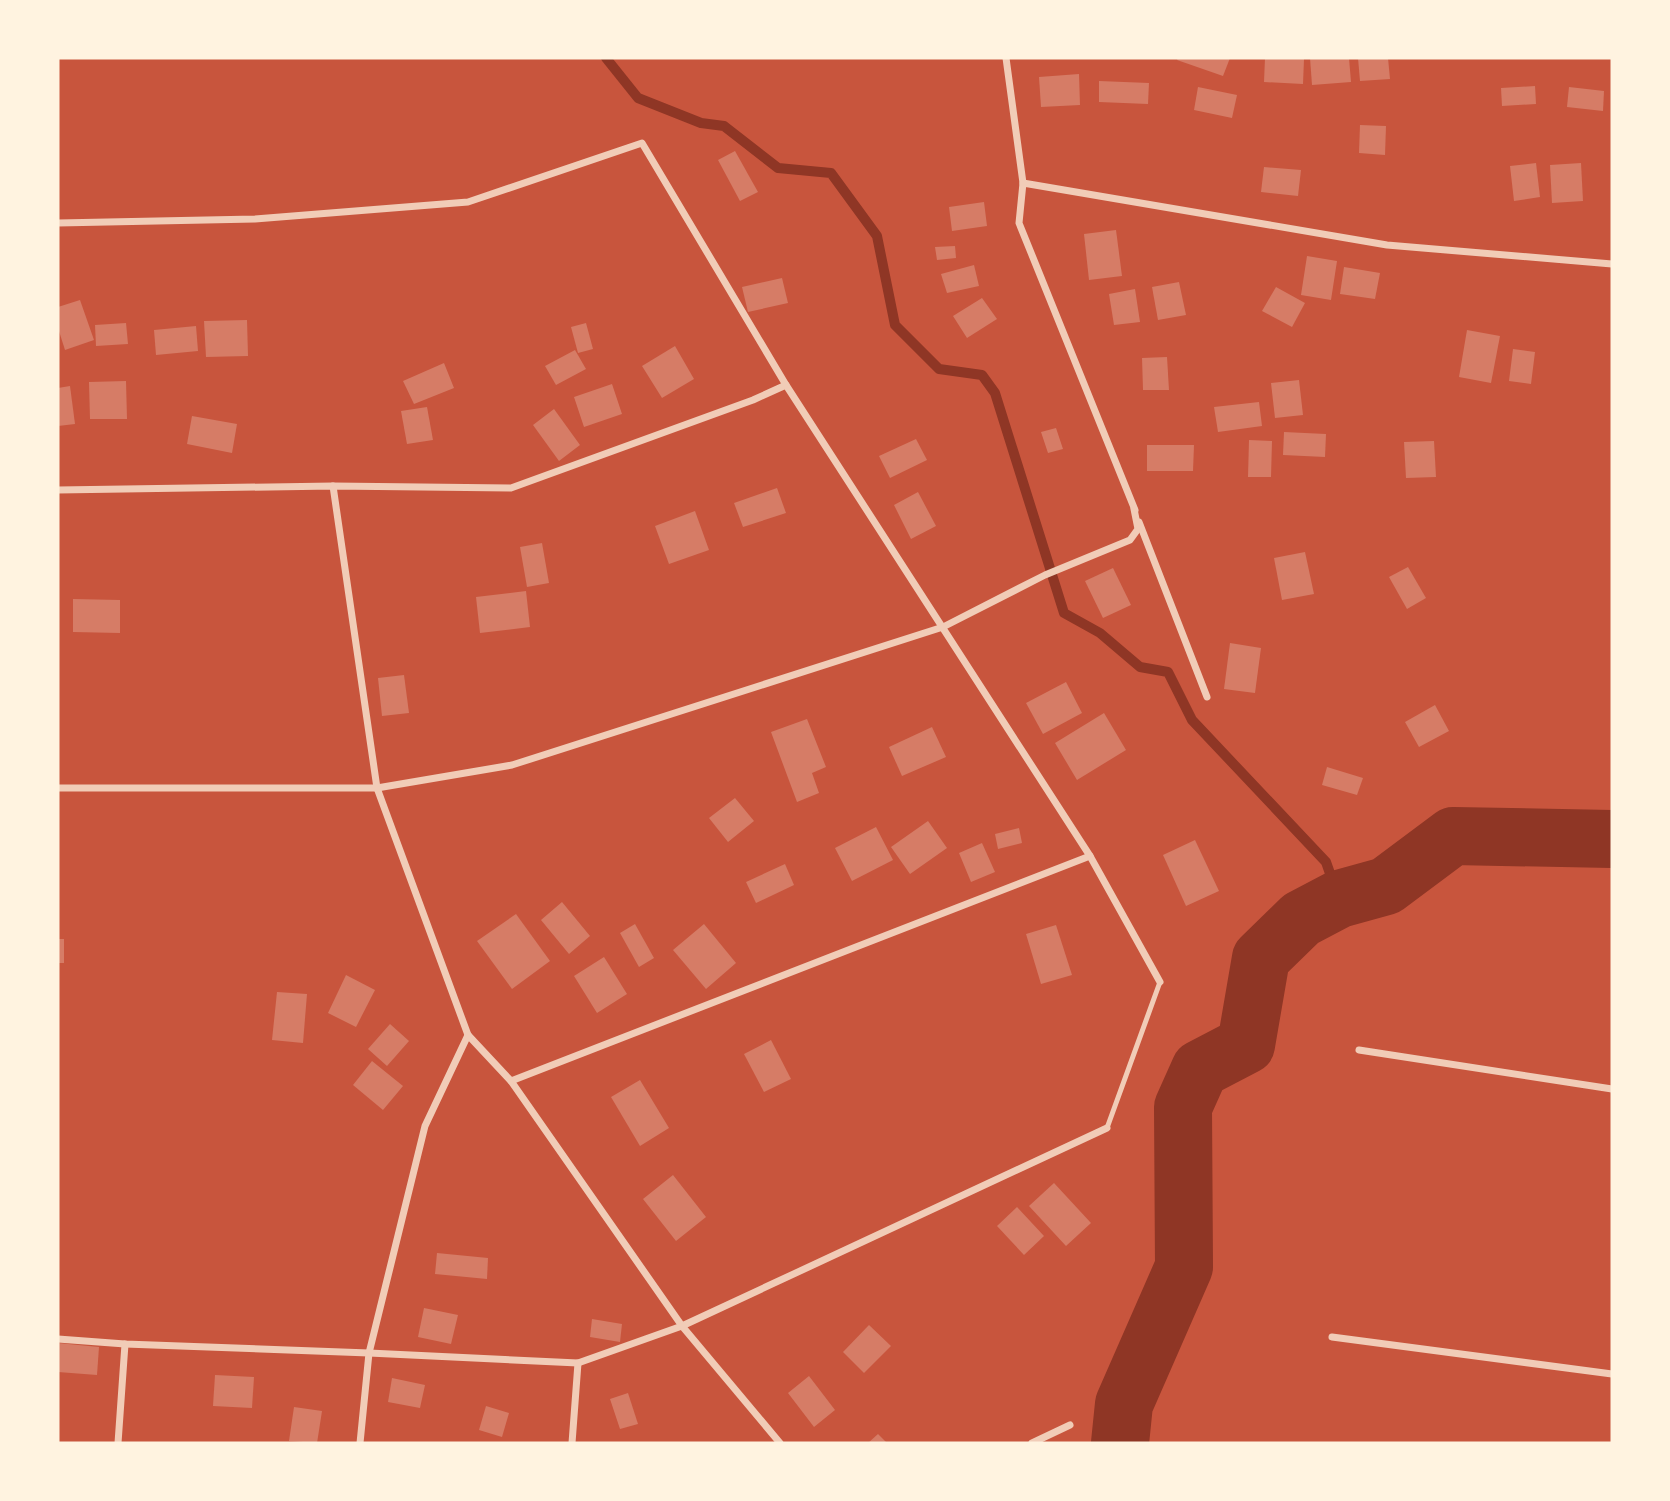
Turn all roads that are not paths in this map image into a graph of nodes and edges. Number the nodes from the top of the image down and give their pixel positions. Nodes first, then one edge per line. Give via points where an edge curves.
1 (1006, 58) edge
2 (1023, 183) junction
3 (58, 223) edge
4 (1612, 264) edge
5 (786, 385) junction
6 (333, 486) junction
7 (58, 490) edge
8 (1134, 509) junction
9 (943, 627) junction
10 (1207, 697) dead end
11 (58, 788) edge
12 (377, 788) junction
13 (1090, 856) junction
14 (1160, 982) joint
15 (468, 1035) junction
16 (1359, 1050) dead end
17 (511, 1081) junction
18 (1612, 1089) edge
19 (1107, 1128) joint
20 (682, 1326) junction
21 (1332, 1337) dead end
22 (58, 1339) edge
23 (125, 1344) junction
24 (369, 1353) junction
25 (578, 1363) junction
26 (1612, 1374) edge
27 (1070, 1425) dead end
28 (118, 1443) edge
29 (360, 1443) edge
30 (572, 1443) edge
31 (780, 1443) edge
32 (1032, 1443) edge

1 - 2 street
2 - 4 street via 1387,245
2 - 8 street via 1019,223
3 - 5 street via 255,219 468,202 642,143
5 - 6 street via 511,488
5 - 9 street
6 - 7 street
6 - 12 street
8 - 9 street via 1138,528 1130,540 1045,575
8 - 10 street
9 - 12 street via 512,765
9 - 13 street
11 - 12 street
12 - 15 street
13 - 14 street
13 - 17 street
14 - 19 lane
15 - 17 street
15 - 24 street via 425,1126
16 - 18 street
17 - 20 street
19 - 20 street
20 - 25 street
20 - 31 street
21 - 26 street
22 - 23 street
23 - 24 street
23 - 28 street
24 - 25 street
24 - 29 street
25 - 30 street
27 - 32 street

